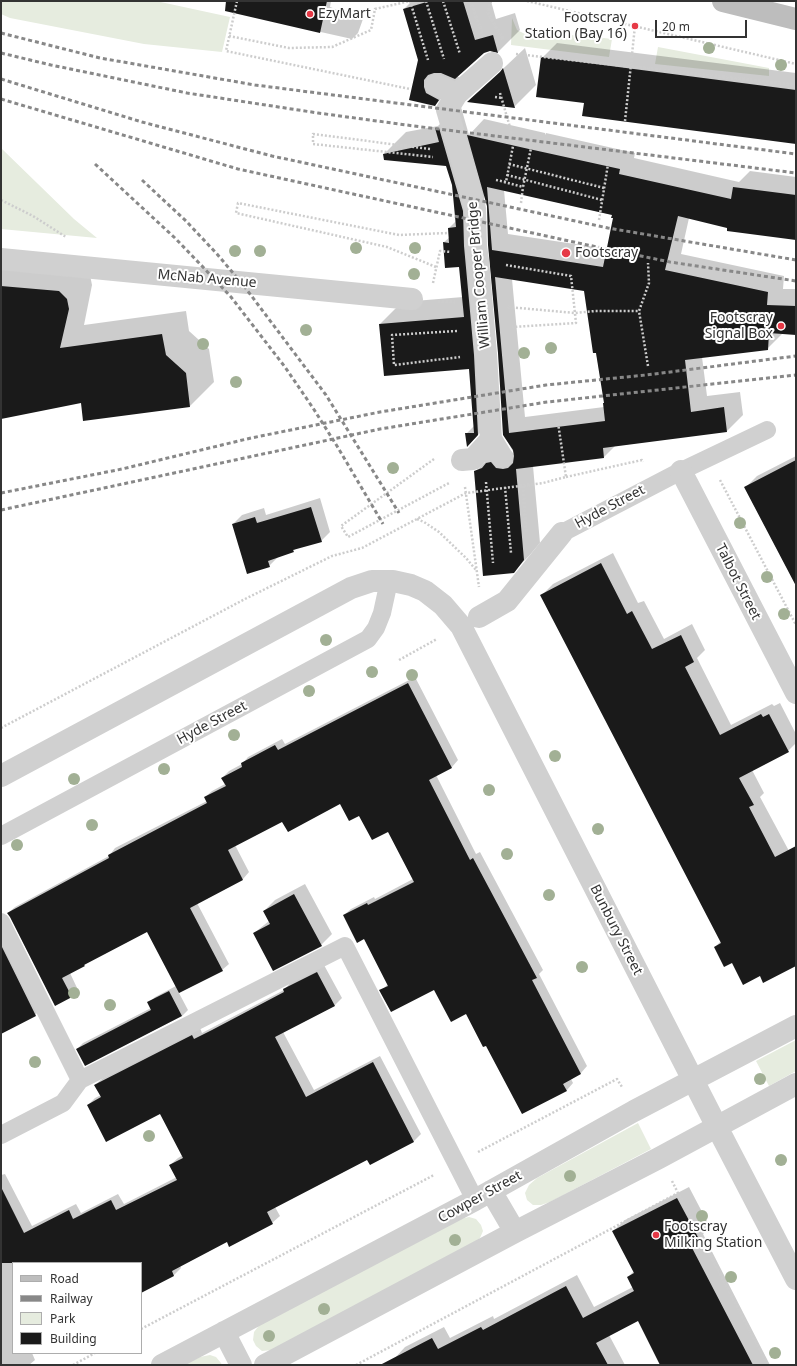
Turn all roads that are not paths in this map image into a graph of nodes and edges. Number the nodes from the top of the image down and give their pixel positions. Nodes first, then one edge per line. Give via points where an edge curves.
1 (723, 1) edge
2 (796, 19) edge
3 (492, 64) road end
4 (436, 86) road end
5 (457, 94) junction
6 (1, 259) edge
7 (412, 299) dead end
8 (766, 430) dead end
9 (681, 470) junction
10 (463, 471) road end
11 (562, 533) joint
12 (389, 581) junction
13 (479, 617) dead end
14 (796, 693) edge
15 (1, 776) edge
16 (1, 836) edge
17 (1, 922) edge
18 (796, 1026) edge
19 (80, 1080) junction
20 (693, 1080) junction
21 (796, 1084) edge
22 (717, 1127) junction
23 (1, 1135) edge
24 (483, 1195) junction
25 (515, 1232) junction
26 (796, 1278) edge
27 (224, 1332) junction
28 (162, 1365) edge
29 (241, 1365) edge
30 (265, 1365) edge

1 - 2 street
3 - 5 street, William Cooper Bridge
4 - 5 street
5 - 10 street, William Cooper Bridge via 447,110 475,209 492,451 473,459
6 - 7 street, McNab Avenue
8 - 9 lane, Hyde Street
9 - 11 lane, Hyde Street
9 - 14 street, Talbot Street
11 - 13 street, Hyde Street via 507,602
12 - 15 street via 372,581 351,588
12 - 16 lane, Hyde Street via 382,614 368,639
12 - 20 street, Bunbury Street via 411,585 425,591 462,626
17 - 19 lane
18 - 20 street, Cowper Street
19 - 23 lane via 63,1103
19 - 24 lane via 344,946 456,1163
20 - 22 street, Bunbury Street
20 - 24 street, Cowper Street
21 - 22 street
22 - 25 street
22 - 26 street, Bunbury Street
24 - 25 street
24 - 27 street, Cowper Street
25 - 30 street
27 - 28 street, Cowper Street
27 - 29 street

